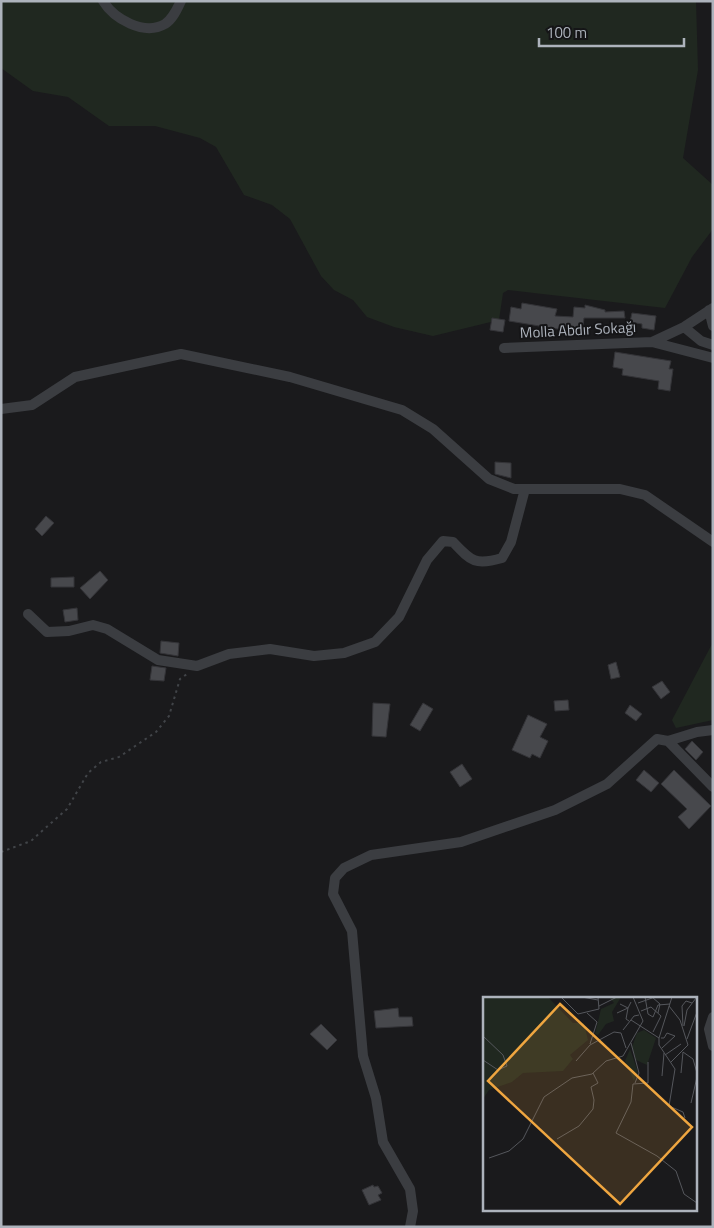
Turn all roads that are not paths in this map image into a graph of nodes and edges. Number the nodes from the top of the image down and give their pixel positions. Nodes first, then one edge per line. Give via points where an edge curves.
1 (103, 1) edge
2 (181, 1) edge
3 (711, 309) edge
4 (713, 326) edge
5 (684, 327) junction
6 (652, 342) junction
7 (713, 345) edge
8 (504, 348) dead end
9 (713, 358) edge
10 (1, 409) edge
11 (526, 489) junction
12 (713, 542) edge
13 (28, 614) dead end
14 (713, 730) edge
15 (668, 741) junction
16 (713, 788) edge
17 (713, 1017) edge
18 (713, 1046) edge
19 (410, 1227) edge

1 - 2 street via 123,20 150,28 168,22
3 - 4 street
3 - 5 street
5 - 6 street
5 - 7 street via 701,341
6 - 8 street, Molla Abdır Sokağı
6 - 9 street, Molla Abdır Sokağı
10 - 11 street via 32,406 75,377 181,354 290,377 402,410 433,429 488,479 514,489
11 - 12 street via 620,489 645,495
11 - 13 street via 511,542 502,558 485,563 471,560 453,542 443,541 427,560 399,617 375,642 344,653 314,656 270,648 229,654 197,666 158,660 107,629 93,625 47,632
14 - 15 street
15 - 16 street
15 - 19 street via 657,739 607,784 555,810 461,842 371,855 344,868 335,878 333,894 352,931 363,1056 376,1098 382,1142 410,1189 413,1211
17 - 18 street via 709,1029

